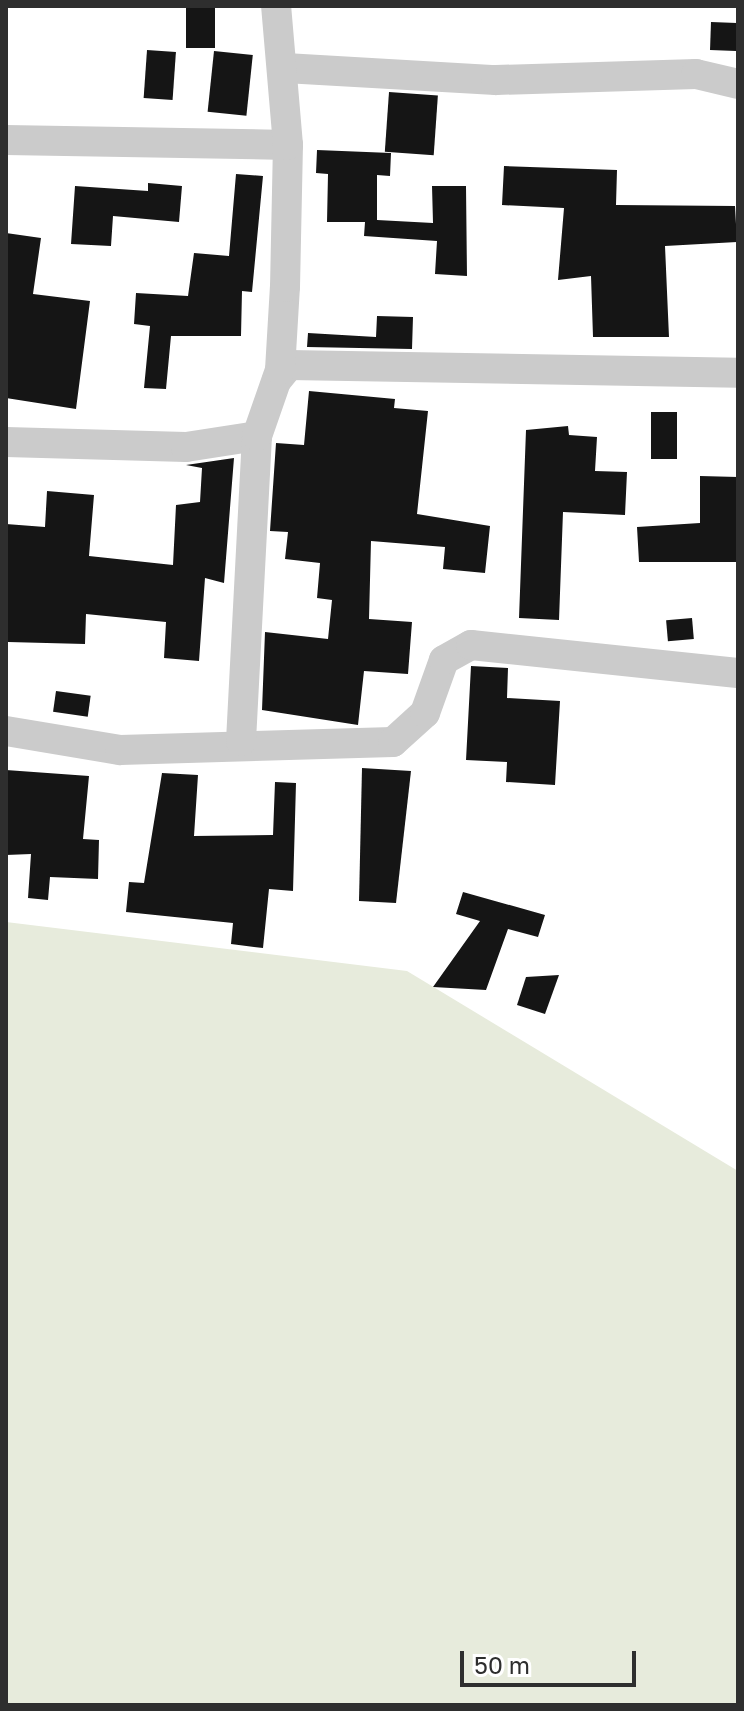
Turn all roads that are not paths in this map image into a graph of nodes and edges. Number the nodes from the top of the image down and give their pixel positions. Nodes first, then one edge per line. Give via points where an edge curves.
1 (276, 6) edge
2 (285, 68) junction
3 (738, 84) edge
4 (6, 140) edge
5 (288, 145) junction
6 (738, 373) edge
7 (277, 380) junction
8 (257, 436) junction
9 (6, 442) edge
10 (738, 673) edge
11 (6, 731) edge
12 (241, 741) junction

1 - 2 street
2 - 3 street via 496,80 696,74
2 - 5 street
4 - 5 street
5 - 7 street
6 - 7 street via 289,365
7 - 8 street
8 - 9 street via 186,447
8 - 12 street
10 - 12 street via 471,645 444,660 425,713 406,737 367,744
11 - 12 street via 120,750

